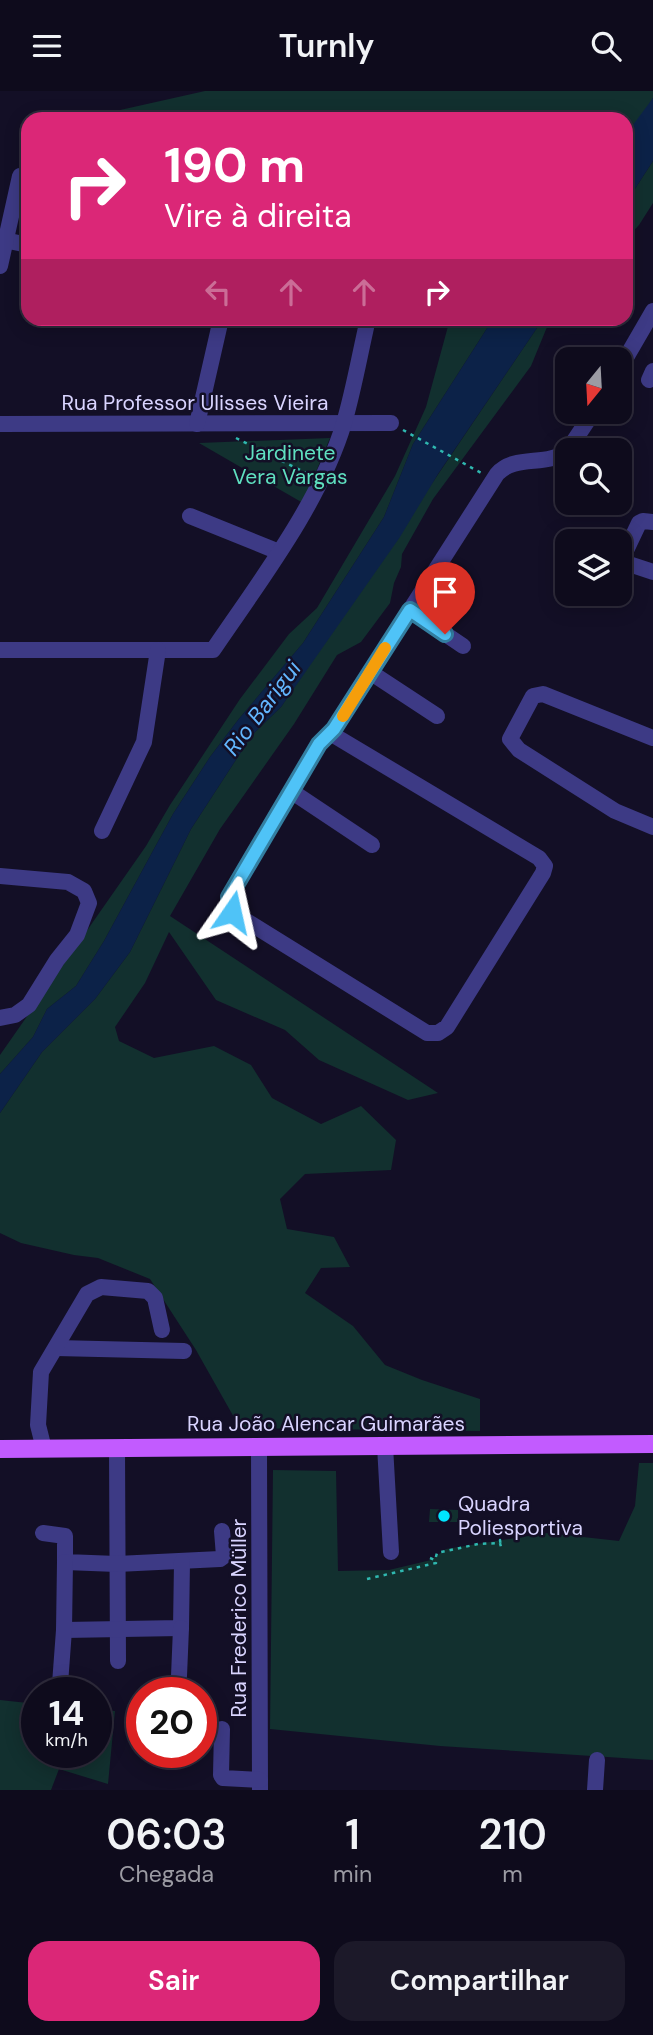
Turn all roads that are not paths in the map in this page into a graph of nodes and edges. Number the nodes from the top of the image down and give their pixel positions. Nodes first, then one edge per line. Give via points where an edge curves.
1 (20, 176) dead end
2 (3, 239) edge
3 (21, 243) edge
4 (0, 266) edge
5 (653, 311) edge
6 (219, 326) edge
7 (366, 326) edge
8 (632, 347) edge
9 (0, 424) edge
10 (197, 424) junction
11 (343, 424) junction
12 (398, 427) road end
13 (555, 456) edge
14 (190, 516) dead end
15 (653, 523) edge
16 (632, 537) edge
17 (279, 552) junction
18 (632, 566) edge
19 (653, 572) edge
20 (410, 610) junction
21 (463, 646) dead end
22 (0, 650) edge
23 (158, 650) junction
24 (370, 672) junction
25 (437, 716) dead end
26 (330, 733) junction
27 (653, 738) edge
28 (291, 790) junction
29 (653, 827) edge
30 (102, 831) dead end
31 (372, 845) dead end
32 (0, 876) edge
33 (0, 1018) edge
34 (162, 1330) dead end
35 (56, 1348) junction
36 (184, 1351) dead end
37 (653, 1444) edge
38 (385, 1446) junction
39 (259, 1447) junction
40 (117, 1448) junction
41 (0, 1449) edge
42 (44, 1449) junction
43 (222, 1531) dead end
44 (43, 1533) dead end
45 (391, 1552) dead end
46 (65, 1562) junction
47 (182, 1562) junction
48 (117, 1564) junction
49 (181, 1629) junction
50 (64, 1630) junction
51 (118, 1630) junction
52 (118, 1661) dead end
53 (179, 1676) dead end
54 (61, 1677) edge
55 (222, 1729) dead end
56 (597, 1760) dead end
57 (260, 1785) edge
58 (595, 1790) edge

1 - 2 street
2 - 3 street
2 - 4 street
5 - 8 street
6 - 10 street
7 - 11 street
9 - 10 street, Rua Professor Ulisses Vieira
10 - 11 street, Rua Professor Ulisses Vieira
11 - 12 street, Rua Professor Ulisses Vieira
11 - 17 street via 320,481
13 - 20 street via 502,468
14 - 17 street
15 - 16 street via 643,520
17 - 23 street via 213,650
18 - 19 street
20 - 21 street
20 - 24 street
22 - 23 street
23 - 30 street via 144,742
24 - 25 street
24 - 26 street
26 - 28 street
26 - 28 street via 539,858 545,866 447,1027 438,1033 427,1033 232,912 229,897
27 - 29 street via 537,694 510,739 519,750 615,811
28 - 31 street
32 - 33 street via 68,882 84,891 89,903 77,935 29,1005
34 - 35 street via 155,1298 148,1291 101,1287 87,1294
35 - 36 street
35 - 42 street via 41,1372 38,1425
37 - 38 main road, Rua João Alencar Guimarães
38 - 39 main road, Rua João Alencar Guimarães
38 - 45 street
39 - 40 main road, Rua João Alencar Guimarães
39 - 57 street, Rua Frederico Müller
40 - 42 main road, Rua João Alencar Guimarães
40 - 48 street
41 - 42 main road, Rua João Alencar Guimarães
43 - 47 street via 224,1556
44 - 46 street via 65,1536
46 - 48 street
46 - 50 street
47 - 48 street
47 - 49 street
48 - 51 street
49 - 51 street
49 - 53 street
50 - 51 street
50 - 54 street
51 - 52 street
55 - 57 street via 223,1778
56 - 58 street

